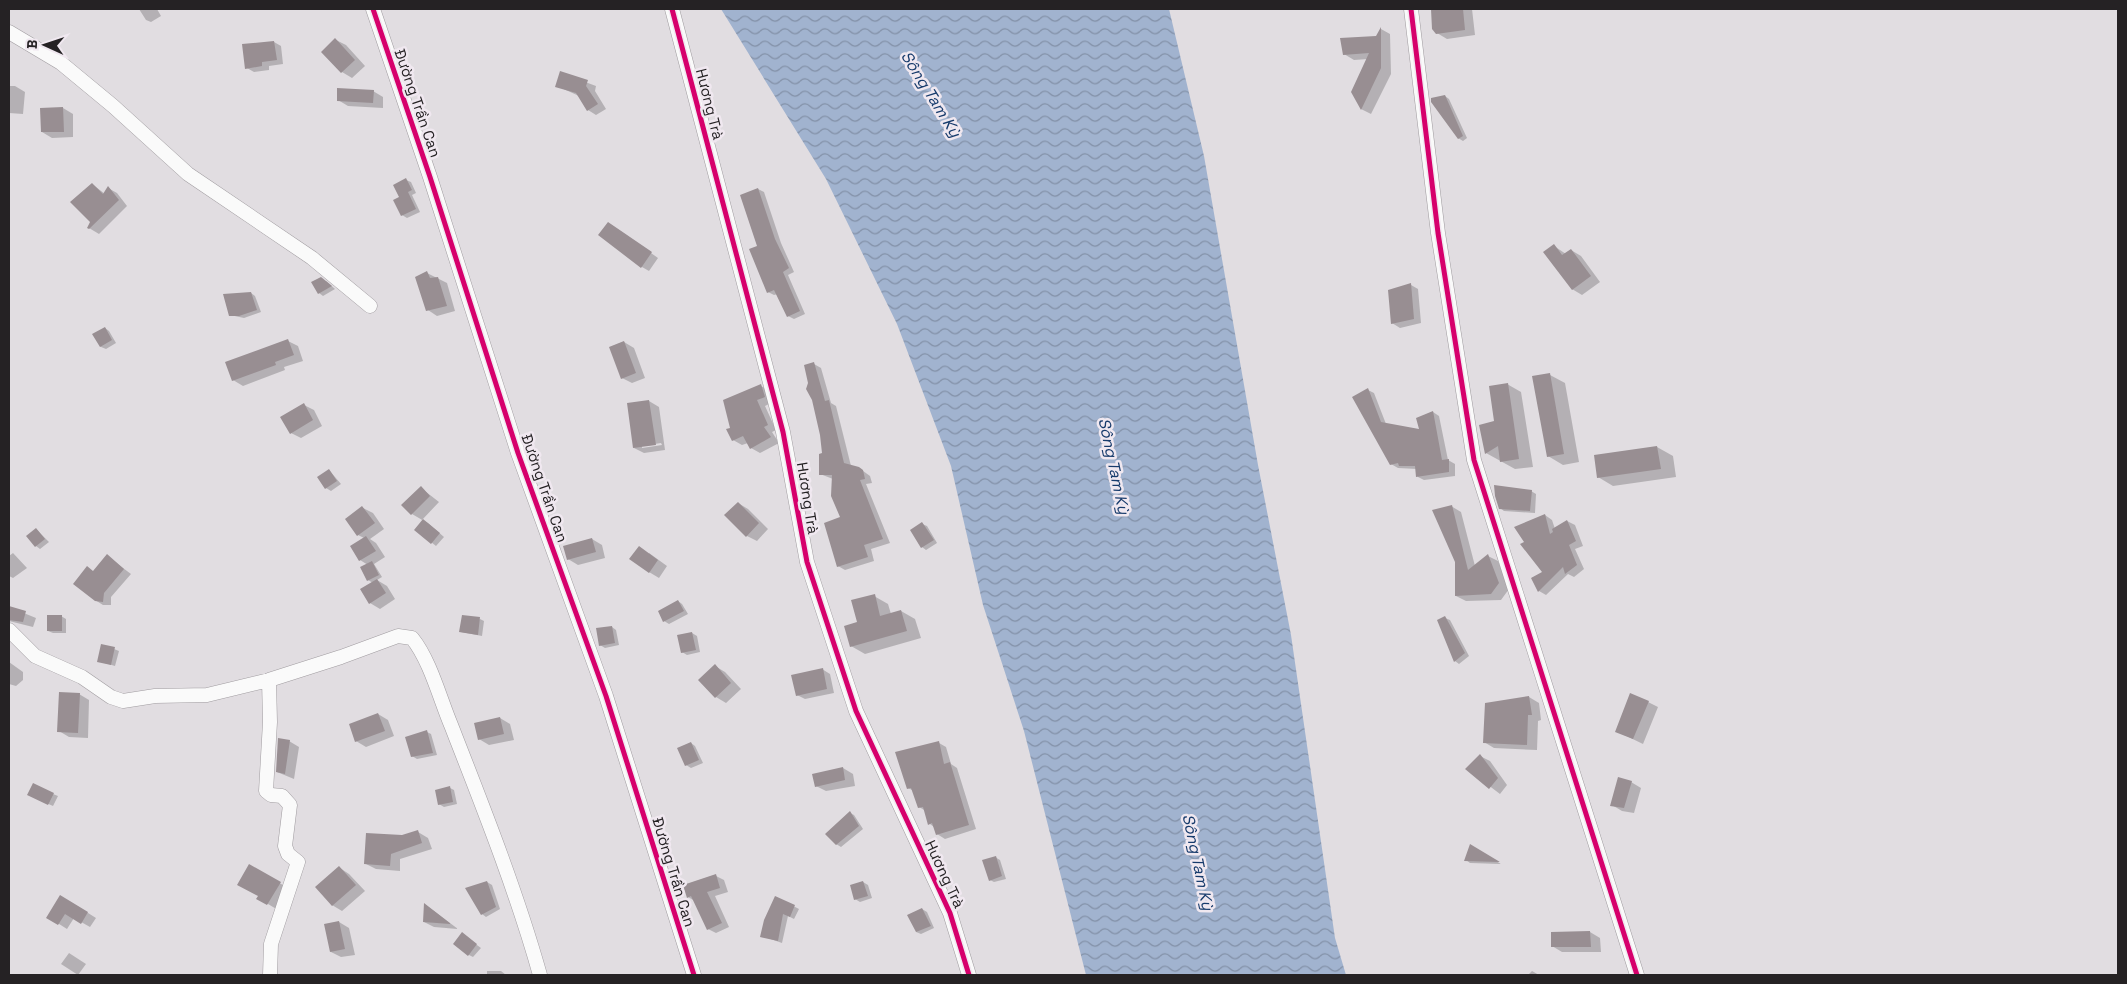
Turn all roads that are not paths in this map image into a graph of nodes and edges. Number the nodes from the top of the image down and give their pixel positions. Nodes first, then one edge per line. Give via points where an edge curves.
1 (373, 9) edge
2 (672, 9) edge
3 (1411, 9) edge
4 (9, 32) edge
5 (370, 306) dead end
6 (9, 630) edge
7 (269, 680) junction
8 (270, 975) edge
9 (540, 975) edge
10 (694, 975) edge
11 (969, 975) edge
12 (1637, 975) edge

1 - 10 street, Đường Trần Can via 518,453 606,696
2 - 11 street, Hương Trà via 785,439 807,562 856,711 950,913
3 - 12 street via 1438,233 1474,460
4 - 5 street via 61,63 188,174 312,258
6 - 7 street via 35,656 82,677 110,698 123,701 155,696 207,695
7 - 8 street via 266,791 282,796 290,805 285,846 288,854 298,862 271,944
7 - 9 street via 398,636 412,638 430,672 469,772 522,912

